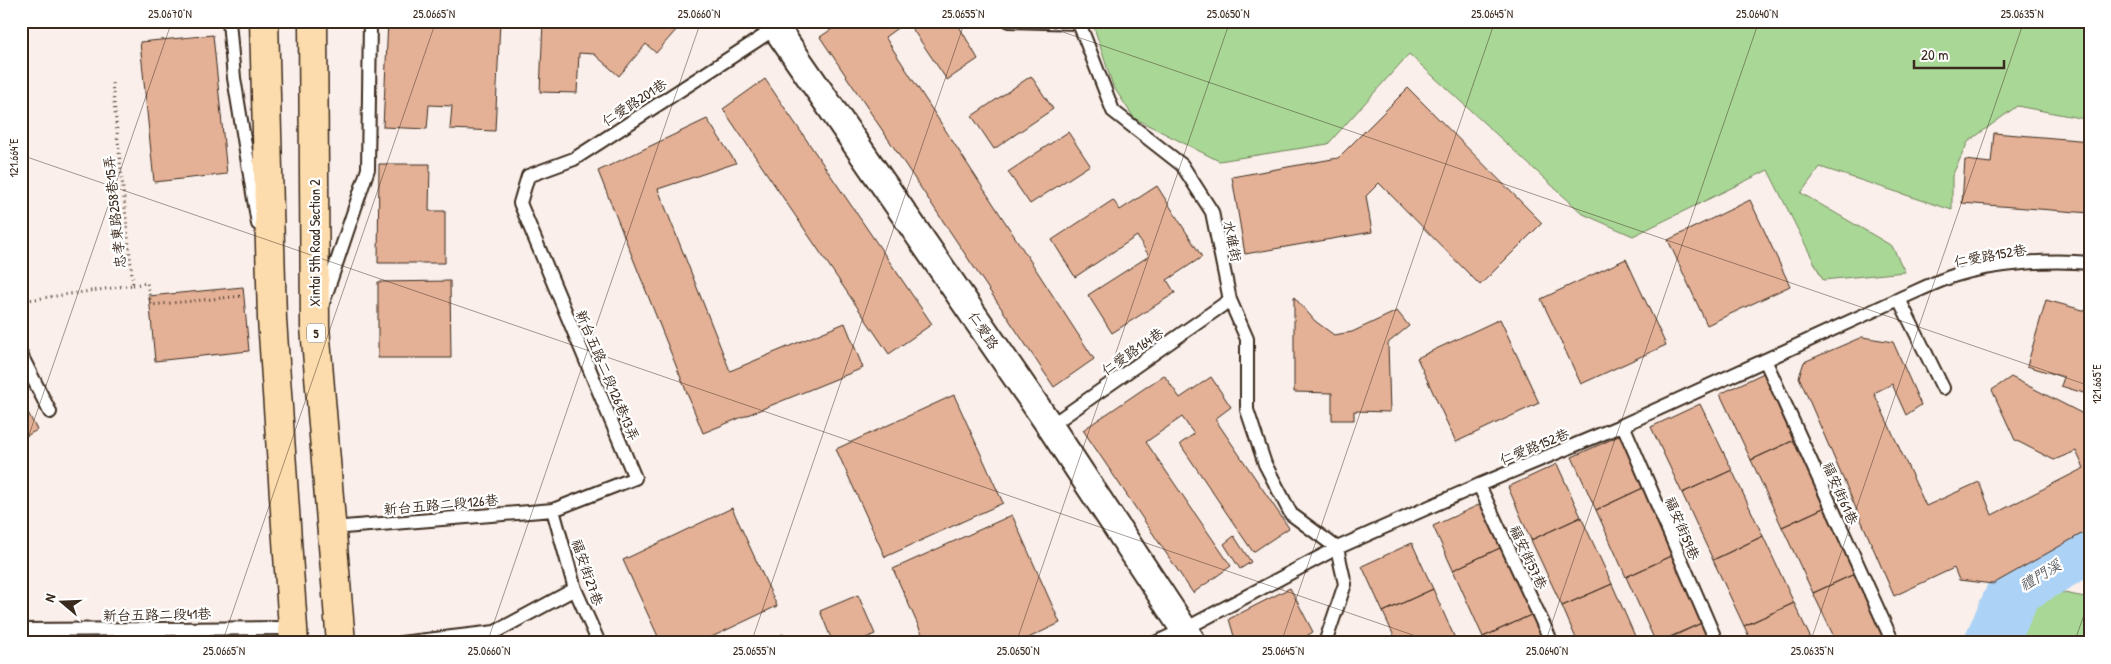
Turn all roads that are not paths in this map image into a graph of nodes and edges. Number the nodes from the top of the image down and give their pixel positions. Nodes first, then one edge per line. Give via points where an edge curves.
1 (229, 21) edge
2 (264, 21) edge
3 (312, 21) edge
4 (370, 21) edge
5 (1009, 21) edge
6 (777, 24) edge
7 (520, 203) joint
8 (2090, 263) edge
9 (1899, 299) junction
10 (1230, 300) junction
11 (270, 307) junction
12 (315, 327) junction
13 (21, 355) edge
14 (1766, 362) junction
15 (1943, 388) dead end
16 (50, 412) dead end
17 (1623, 425) junction
18 (1050, 426) junction
19 (1479, 485) junction
20 (553, 510) junction
21 (332, 528) junction
22 (1337, 548) junction
23 (575, 588) junction
24 (21, 630) edge
25 (294, 635) edge
26 (1189, 636) edge
27 (1890, 636) dead end
28 (341, 643) edge
29 (401, 643) edge
30 (600, 643) edge
31 (1155, 643) edge
32 (1325, 643) edge
33 (1552, 643) edge
34 (1717, 643) edge

1 - 11 lane via 234,78
2 - 11 main road
3 - 12 main road, Xintai 5th Road Section 2 / 5
4 - 12 lane via 368,170
5 - 10 lane, 水碓街 via 1078,23 1113,111 1182,165 1212,212
6 - 7 lane, 仁愛路201巷 via 574,159 528,176
6 - 18 street, 仁愛路
7 - 20 lane, 新台五路二段126巷13弄 via 635,478
8 - 9 lane, 仁愛路152巷 via 2060,260 1966,273
9 - 14 lane, 仁愛路152巷
9 - 15 lane
10 - 18 lane, 仁愛路164巷
10 - 22 lane, 水碓街 via 1247,339 1248,410 1265,464 1291,514
11 - 25 main road
12 - 21 main road, Xintai 5th Road Section 2 / 5
13 - 16 lane
14 - 17 lane, 仁愛路152巷
14 - 27 lane, 福安街61巷
17 - 19 lane, 仁愛路152巷
17 - 34 lane, 福安街59巷
18 - 26 street, 仁愛路
19 - 22 lane, 仁愛路152巷
19 - 33 lane, 福安街57巷
20 - 21 lane, 新台五路二段126巷
20 - 23 lane, 福安街27巷
21 - 28 main road, Xintai 5th Road Section 2 / 5
22 - 26 lane, 仁愛路152巷
22 - 32 lane via 1345,584
23 - 29 lane via 495,632
23 - 30 lane, 福安街27巷
24 - 25 lane, 新台五路二段41巷
26 - 31 lane, 仁愛路152巷

